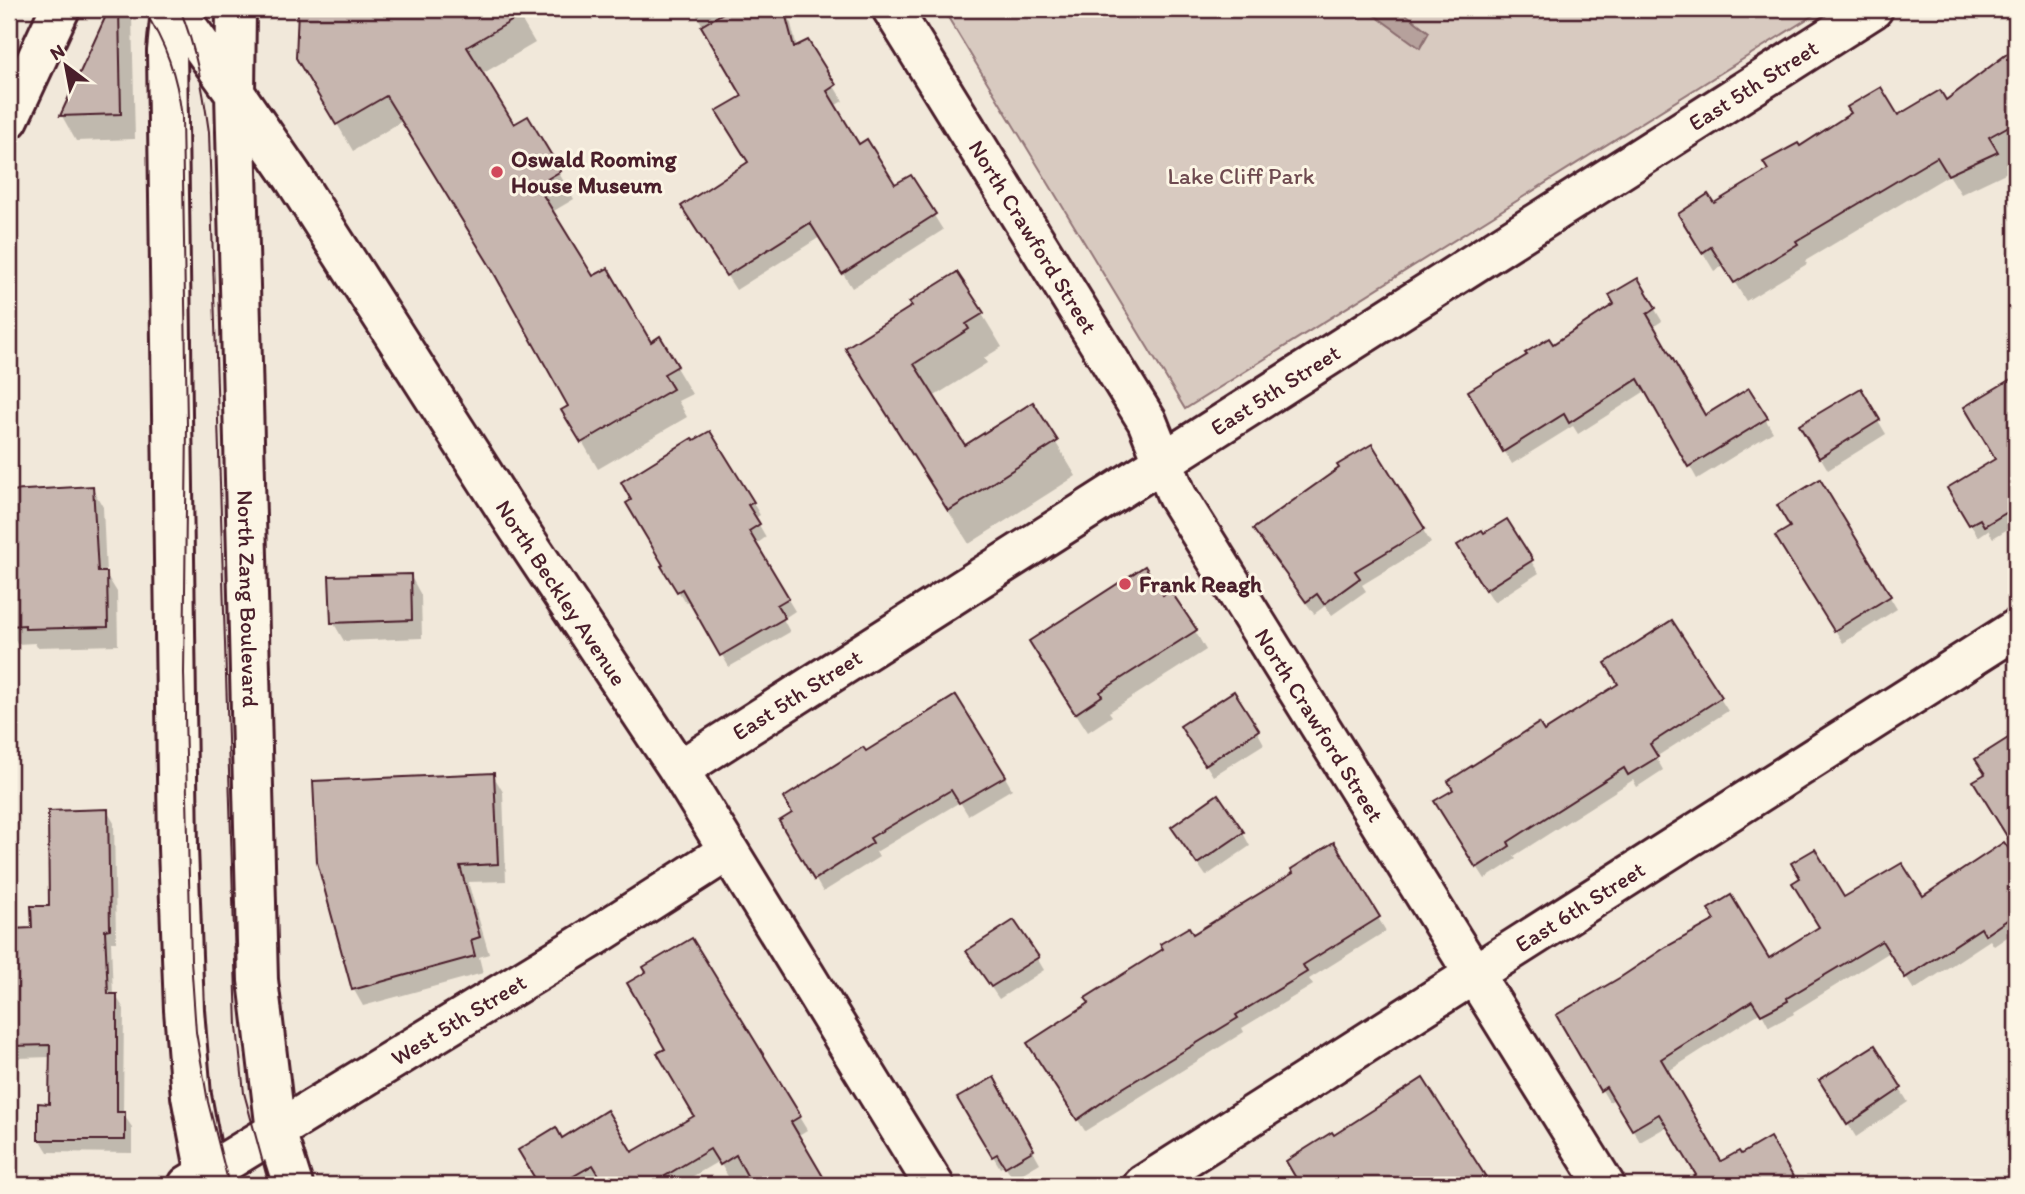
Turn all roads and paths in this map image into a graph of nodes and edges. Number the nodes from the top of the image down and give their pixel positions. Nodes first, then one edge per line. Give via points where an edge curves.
1 (60, 9) edge
2 (173, 9) edge
3 (236, 9) edge
4 (892, 9) edge
5 (1872, 9) edge
6 (235, 93) junction
7 (9, 119) edge
8 (1164, 460) junction
9 (2016, 629) edge
10 (679, 770) junction
11 (728, 851) junction
12 (1475, 974) junction
13 (276, 1131) junction
14 (200, 1182) edge
15 (293, 1185) edge
16 (934, 1185) edge
17 (1143, 1185) edge
18 (1605, 1185) edge

1 - 7 street
2 - 6 street, North Beckley Avenue
2 - 14 street via 167,51 178,848 184,1010
3 - 6 street, North Zang Boulevard
4 - 8 street, North Crawford Street via 1147,421
5 - 8 street, East 5th Street
6 - 10 street, North Beckley Avenue
6 - 13 street, North Zang Boulevard via 258,980
8 - 10 street, East 5th Street
8 - 12 street, North Crawford Street via 1177,496
9 - 12 street, East 6th Street
10 - 11 street, North Beckley Avenue
11 - 13 street, West 5th Street
11 - 16 street, North Beckley Avenue
12 - 17 street, East 6th Street
12 - 18 street, North Crawford Street
13 - 14 street, West 5th Street
13 - 15 street, North Zang Boulevard

